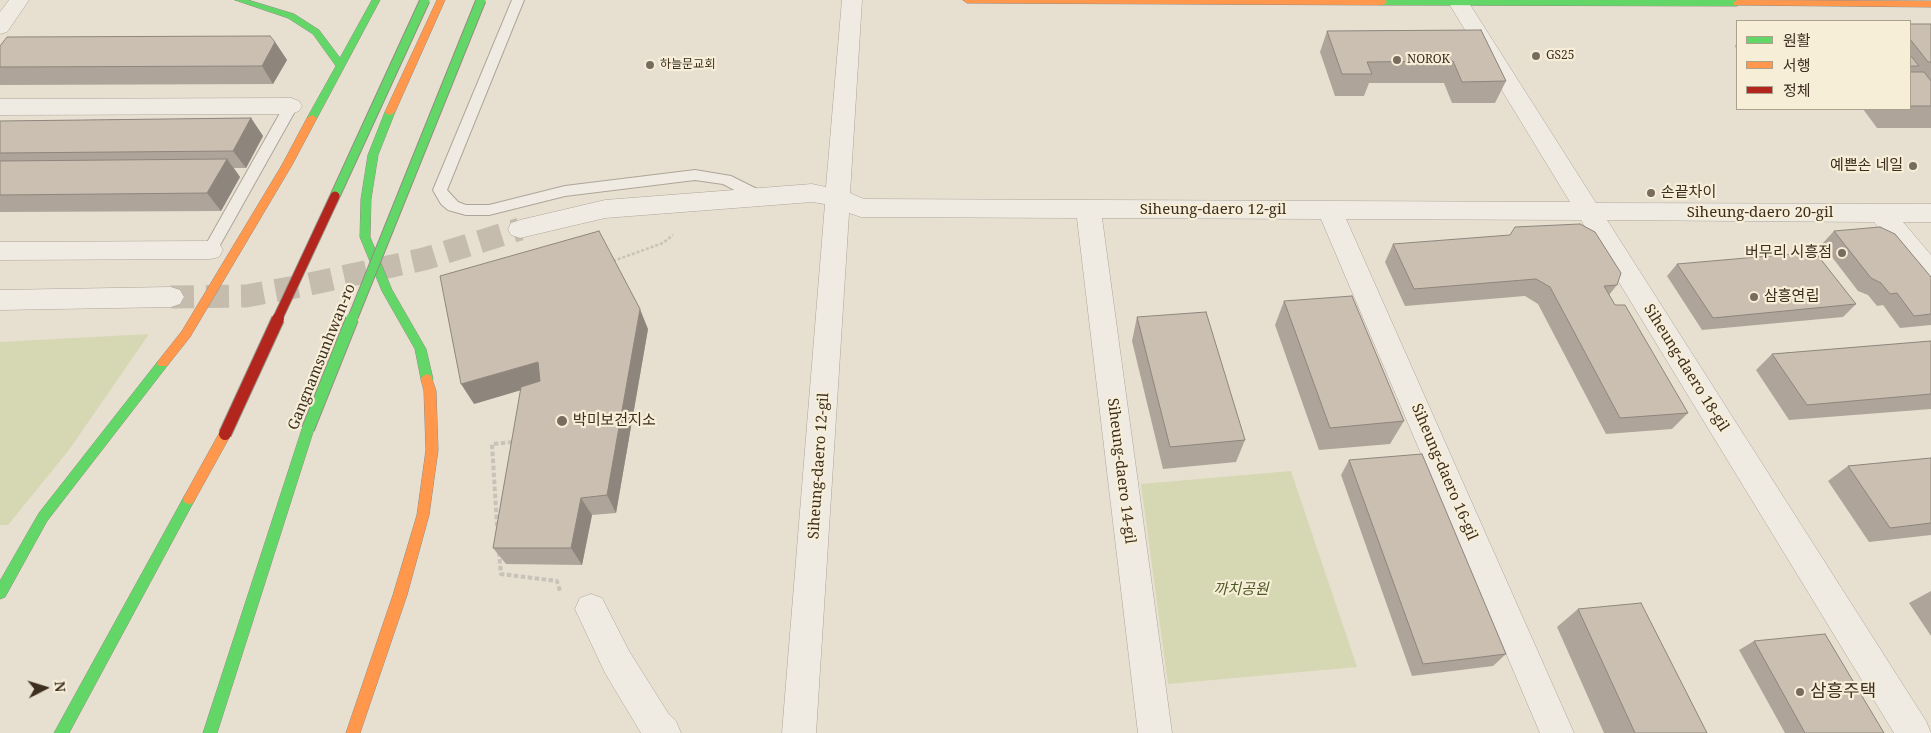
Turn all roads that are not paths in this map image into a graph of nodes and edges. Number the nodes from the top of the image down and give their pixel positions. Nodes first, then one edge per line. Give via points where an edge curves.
1 (19, 0) edge
2 (238, 0) edge
3 (376, 0) edge
4 (425, 0) edge
5 (441, 0) edge
6 (481, 0) edge
7 (518, 0) edge
8 (852, 0) edge
9 (967, 0) edge
10 (1812, 0) edge
11 (1458, 2) junction
12 (1848, 4) junction
13 (1931, 4) edge
14 (0, 27) edge
15 (340, 66) junction
16 (291, 106) joint
17 (0, 107) edge
18 (758, 196) junction
19 (838, 198) junction
20 (1088, 209) junction
21 (1330, 211) junction
22 (1589, 212) junction
23 (1881, 213) junction
24 (1931, 213) edge
25 (520, 229) tunnel mouth
26 (210, 250) joint
27 (0, 251) edge
28 (1931, 272) edge
29 (172, 297) tunnel mouth
30 (0, 300) edge
31 (0, 593) edge
32 (577, 604) road end
33 (61, 733) edge
34 (210, 733) edge
35 (353, 733) edge
36 (664, 733) edge
37 (799, 733) edge
38 (1155, 733) edge
39 (1557, 733) edge
40 (1914, 733) edge

1 - 14 street
2 - 15 main road via 291,16 316,32
3 - 15 main road
4 - 33 main road, bridge via 225,434
5 - 35 main road via 385,123 373,155 366,199 365,238 387,291 420,348 430,392 432,450 423,515 400,595
6 - 34 main road, Gangnamsunhwan-ro, bridge via 308,429
7 - 18 lane via 440,190 453,206 466,210 489,210 565,191 695,175 726,180
8 - 19 street, Siheung-daero 12-gil
9 - 11 main road
10 - 12 lane
11 - 12 main road
11 - 22 street, Siheung-daero 18-gil
12 - 13 main road
15 - 31 main road via 287,165 186,334 42,517
16 - 17 street
16 - 26 lane
18 - 19 street, Siheung-daero 12-gil via 812,193
18 - 25 street, Siheung-daero 12-gil via 605,209
19 - 20 street, Siheung-daero 12-gil via 860,208
19 - 37 street, Siheung-daero 12-gil
20 - 21 street, Siheung-daero 12-gil
20 - 38 street, Siheung-daero 14-gil
21 - 22 street, Siheung-daero 12-gil
21 - 39 street, Siheung-daero 16-gil
22 - 23 street, Siheung-daero 20-gil
22 - 40 street, Siheung-daero 18-gil
23 - 24 street, Siheung-daero 20-gil
23 - 28 street
26 - 27 street
29 - 30 street
32 - 36 street

